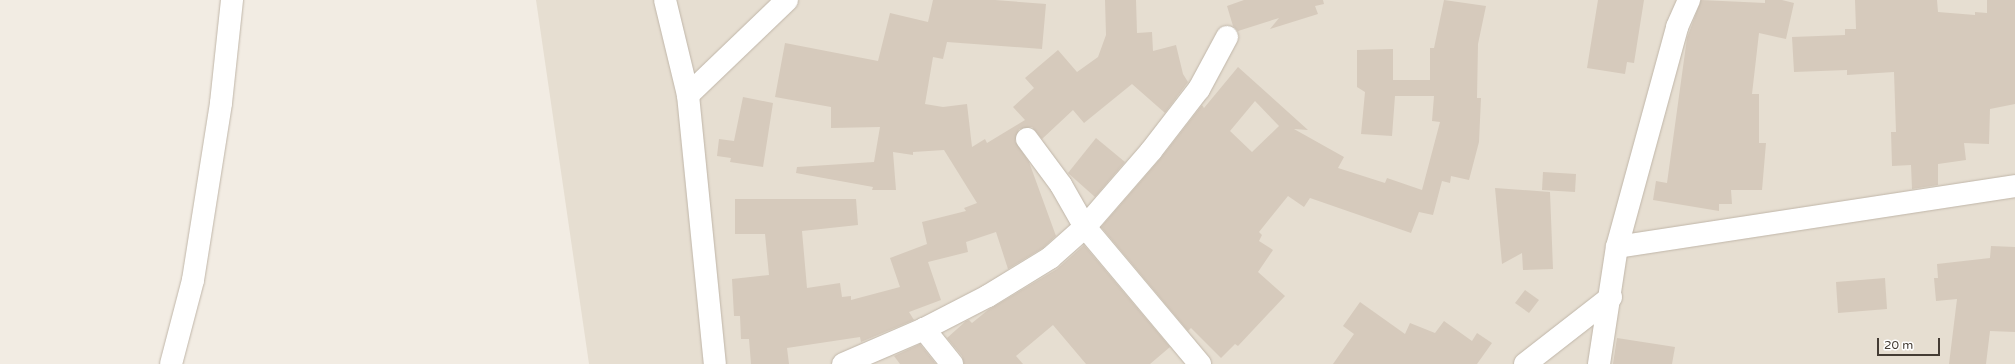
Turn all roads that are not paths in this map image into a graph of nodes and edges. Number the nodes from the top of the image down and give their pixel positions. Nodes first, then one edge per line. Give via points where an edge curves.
1 (232, 0) edge
2 (665, 0) edge
3 (787, 0) edge
4 (1689, 0) edge
5 (1227, 37) dead end
6 (688, 95) junction
7 (1027, 139) dead end
8 (2015, 186) edge
9 (1085, 227) junction
10 (1617, 247) junction
11 (1611, 296) junction
12 (924, 329) junction
13 (171, 364) edge
14 (715, 364) edge
15 (843, 364) edge
16 (952, 364) edge
17 (1200, 364) edge
18 (1524, 364) edge
19 (1599, 364) edge

1 - 13 street via 221,103 193,280
2 - 6 street
3 - 6 street
4 - 10 street via 1678,27
5 - 9 street via 1199,89 1151,151
6 - 14 street
7 - 9 street via 1061,185
8 - 10 street
9 - 12 street via 1050,258 988,296
9 - 17 street
10 - 11 street
11 - 18 street
11 - 19 street
12 - 15 street
12 - 16 street

